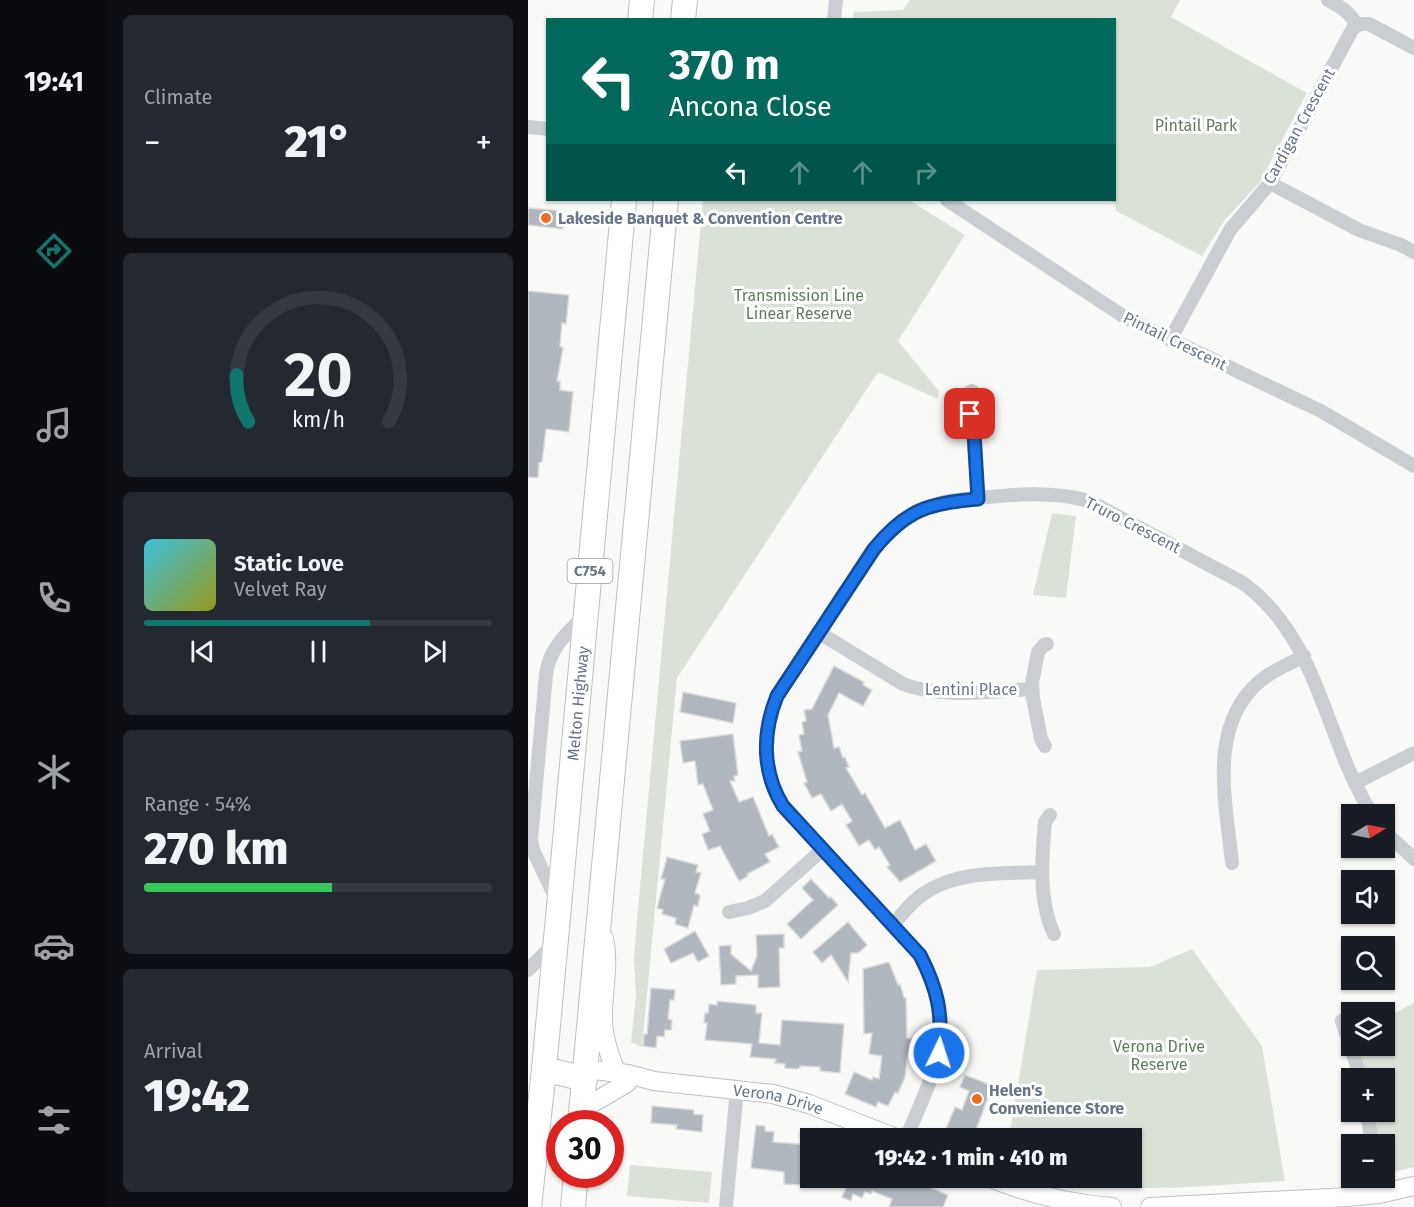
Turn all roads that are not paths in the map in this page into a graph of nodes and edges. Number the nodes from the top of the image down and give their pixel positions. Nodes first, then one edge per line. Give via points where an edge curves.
1 (642, 0) edge
2 (685, 0) edge
3 (836, 0) edge
4 (1328, 0) edge
5 (640, 18) edge
6 (683, 18) edge
7 (834, 18) edge
8 (1357, 26) junction
9 (1414, 48) edge
10 (528, 127) edge
11 (546, 129) edge
12 (1270, 183) junction
13 (624, 201) edge
14 (666, 201) edge
15 (948, 201) edge
16 (1414, 252) edge
17 (1170, 340) junction
18 (962, 395) dead end
19 (1414, 466) edge
20 (978, 499) junction
21 (586, 614) junction
22 (818, 632) junction
23 (1047, 644) dead end
24 (1304, 656) junction
25 (1032, 689) junction
26 (1045, 746) dead end
27 (1414, 753) edge
28 (1355, 783) junction
29 (1367, 804) edge
30 (1050, 815) dead end
31 (1395, 841) edge
32 (530, 848) edge
33 (822, 850) junction
34 (1414, 859) edge
35 (1232, 863) dead end
36 (1042, 872) junction
37 (560, 906) junction
38 (729, 912) dead end
39 (600, 916) junction
40 (893, 924) junction
41 (1054, 934) dead end
42 (556, 942) junction
43 (528, 970) edge
44 (544, 1068) junction
45 (585, 1074) junction
46 (622, 1078) junction
47 (737, 1089) junction
48 (582, 1110) edge
49 (587, 1110) edge
50 (870, 1128) edge
51 (910, 1128) edge
52 (1395, 1186) edge
53 (1414, 1186) edge
54 (575, 1188) edge
55 (1018, 1188) edge
56 (1365, 1188) edge
57 (1257, 1204) edge
58 (1087, 1206) edge
59 (529, 1207) edge
60 (573, 1207) edge
61 (726, 1207) edge
62 (1112, 1207) edge
63 (1150, 1207) edge

1 - 5 highway
2 - 6 highway
3 - 7 street
4 - 8 street via 1343,8
8 - 9 street via 1369,24
8 - 12 street, Cardigan Crescent
10 - 11 street
12 - 16 street via 1359,230
12 - 17 street, Cardigan Crescent via 1230,230
13 - 21 highway, Melton Highway / C754
14 - 39 highway, C754
15 - 17 street, Pintail Crescent via 1106,306
17 - 19 street, Pintail Crescent via 1321,411
18 - 20 street via 973,422
20 - 22 street, Truro Crescent via 933,504 900,522 874,549
20 - 24 street, Truro Crescent via 1047,494 1089,501 1215,566 1254,591
21 - 32 street via 548,661
21 - 37 highway, Melton Highway / C754
22 - 25 street, Lentini Place via 912,688 943,692
22 - 33 street, Truro Crescent via 777,696 767,726 766,755 777,796
23 - 25 street, Lentini Place via 1038,652
24 - 28 street, Truro Crescent
24 - 35 street via 1258,683 1242,701 1228,729 1224,763
25 - 26 street, Lentini Place
27 - 28 street
28 - 29 street, Truro Crescent
30 - 36 street via 1045,822
31 - 34 street
32 - 37 street
33 - 38 street via 765,901
33 - 40 street, Truro Crescent
36 - 40 street via 949,880 922,894
36 - 41 street
37 - 42 highway, Melton Highway / C754
39 - 45 highway, C754
39 - 46 street via 607,953 604,1033
40 - 51 street, Truro Crescent via 920,955 936,991 941,1019 934,1071
42 - 43 street
42 - 44 highway, Melton Highway / C754
44 - 45 highway
44 - 59 highway, Melton Highway / C754
45 - 46 street, Verona Drive
45 - 48 highway, C754
46 - 47 street, Verona Drive
46 - 49 street
47 - 50 street, Verona Drive via 809,1104
47 - 61 street
52 - 53 street
54 - 60 highway
55 - 58 street
56 - 57 street
57 - 63 street
58 - 62 street

